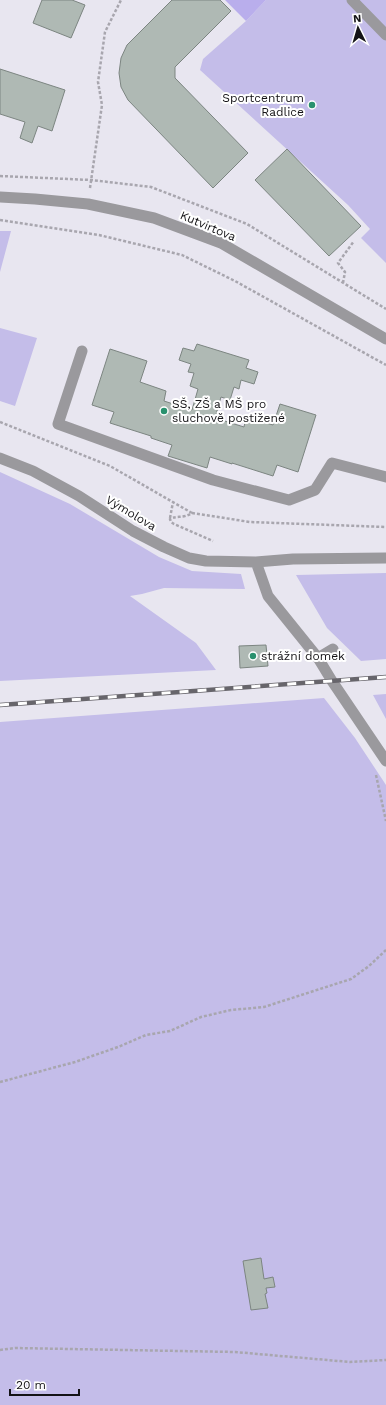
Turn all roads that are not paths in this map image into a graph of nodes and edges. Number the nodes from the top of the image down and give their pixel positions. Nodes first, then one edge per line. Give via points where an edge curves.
1 (352, 0) edge
2 (386, 35) edge
3 (0, 197) edge
4 (386, 338) edge
5 (82, 351) dead end
6 (0, 458) edge
7 (386, 477) edge
8 (386, 558) edge
9 (256, 562) junction
10 (332, 649) dead end
11 (318, 658) junction
12 (386, 761) edge

1 - 2 street
3 - 4 street, Kutvirtova via 88,204 154,218 221,243
5 - 7 street via 58,424 213,480 289,500 315,490 332,463
6 - 9 street, Výmolova via 53,482 133,531 189,558
8 - 9 street, Výmolova
9 - 11 street via 268,596
10 - 11 street
11 - 12 street

